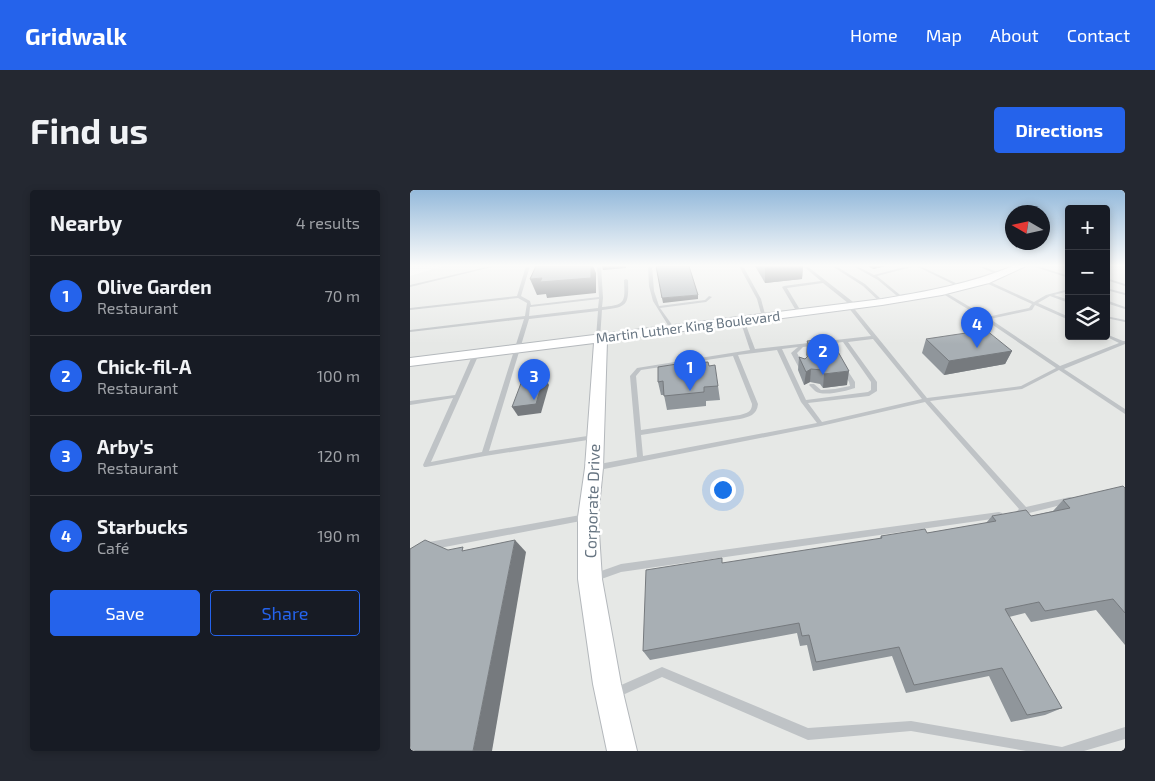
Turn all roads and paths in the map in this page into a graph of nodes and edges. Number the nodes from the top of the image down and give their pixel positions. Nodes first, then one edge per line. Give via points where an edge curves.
1 (521, 292) edge
2 (601, 292) edge
3 (626, 292) edge
4 (652, 292) edge
5 (755, 292) edge
6 (787, 292) edge
7 (838, 292) edge
8 (872, 292) edge
9 (894, 292) edge
10 (941, 292) edge
11 (942, 292) edge
12 (1010, 292) edge
13 (1059, 292) edge
14 (1050, 294) junction
15 (710, 296) dead end
16 (519, 298) junction
17 (601, 298) junction
18 (903, 299) junction
19 (1065, 300) edge
20 (882, 302) junction
21 (1110, 302) edge
22 (1034, 303) junction
23 (530, 306) junction
24 (658, 306) junction
25 (852, 306) junction
26 (1125, 308) edge
27 (410, 309) edge
28 (600, 309) junction
29 (800, 313) junction
30 (764, 317) junction
31 (1065, 317) edge
32 (527, 318) junction
33 (988, 318) junction
34 (1110, 319) edge
35 (742, 320) junction
36 (1125, 321) edge
37 (673, 329) junction
38 (410, 331) edge
39 (874, 337) junction
40 (599, 338) junction
41 (1110, 338) edge
42 (844, 340) junction
43 (826, 342) junction
44 (1124, 343) edge
45 (803, 345) junction
46 (517, 348) junction
47 (779, 348) junction
48 (832, 350) edge
49 (753, 351) junction
50 (476, 354) junction
51 (735, 354) junction
52 (410, 362) edge
53 (842, 366) edge
54 (1058, 369) junction
55 (803, 370) edge
56 (812, 385) dead end
57 (457, 396) junction
58 (926, 400) junction
59 (804, 402) junction
60 (410, 403) edge
61 (1125, 412) edge
62 (821, 424) junction
63 (638, 433) junction
64 (595, 437) junction
65 (485, 454) junction
66 (640, 458) junction
67 (594, 468) junction
68 (1082, 497) edge
69 (1024, 511) junction
70 (588, 517) junction
71 (419, 548) edge
72 (590, 579) junction
73 (609, 696) junction
74 (1125, 733) edge
75 (622, 751) edge
76 (1059, 751) edge
77 (1065, 751) edge

1 - 16 lane
2 - 17 lane
3 - 28 lane via 624,305
4 - 24 lane
5 - 30 lane
6 - 29 lane
7 - 25 lane
8 - 20 lane
9 - 18 lane
10 - 18 main road, Martin Luther King Boulevard
11 - 33 lane
12 - 22 lane
13 - 14 lane
14 - 19 lane
14 - 22 lane
15 - 24 lane via 706,301
16 - 23 lane via 527,300
16 - 27 lane
17 - 23 lane
17 - 28 lane
18 - 20 main road, Martin Luther King Boulevard
20 - 25 main road, Martin Luther King Boulevard
21 - 26 lane
22 - 31 lane
22 - 33 lane via 1030,309
23 - 32 lane
24 - 37 lane
25 - 29 main road, Martin Luther King Boulevard
25 - 39 lane
28 - 32 lane
28 - 40 lane
29 - 30 main road, Martin Luther King Boulevard
30 - 35 main road, Martin Luther King Boulevard
32 - 38 lane
32 - 46 lane
33 - 54 lane
34 - 36 lane
35 - 37 main road, Martin Luther King Boulevard
35 - 49 lane
37 - 40 main road, Martin Luther King Boulevard
39 - 42 lane
39 - 58 lane
40 - 46 main road, Martin Luther King Boulevard
40 - 64 main road, Corporate Drive
41 - 44 lane
42 - 43 lane
42 - 59 lane via 874,382 874,391
43 - 45 lane
43 - 48 lane
44 - 54 lane
45 - 47 lane
45 - 55 lane via 794,353
46 - 50 main road, Martin Luther King Boulevard
46 - 65 lane
47 - 49 lane
47 - 59 lane
49 - 51 lane
50 - 52 main road, Martin Luther King Boulevard
50 - 57 lane
51 - 63 lane via 636,370 633,376
51 - 63 lane via 755,404 754,411 740,417
53 - 56 lane via 853,386 822,392
54 - 58 lane via 1022,388
54 - 61 lane
57 - 60 lane
57 - 65 lane via 426,465
58 - 62 lane
58 - 69 lane
59 - 62 lane
62 - 66 lane
63 - 66 lane
64 - 65 lane
64 - 67 main road, Corporate Drive
66 - 67 lane
67 - 70 main road, Corporate Drive
68 - 69 lane
69 - 72 lane via 621,568
70 - 71 lane
70 - 72 main road, Corporate Drive
72 - 73 main road, Corporate Drive
73 - 75 main road, Corporate Drive
73 - 76 lane via 662,672 808,734 911,726
74 - 77 lane

